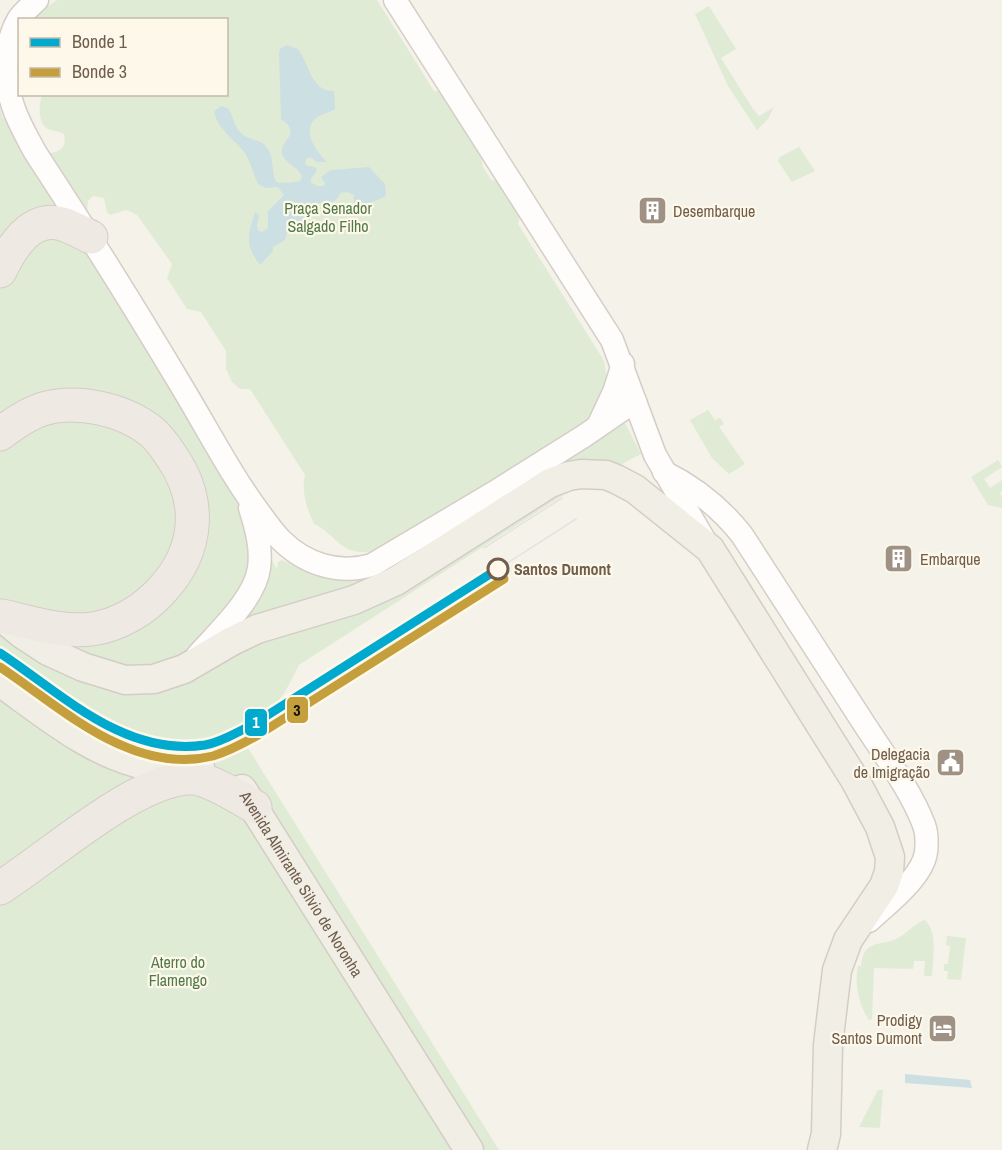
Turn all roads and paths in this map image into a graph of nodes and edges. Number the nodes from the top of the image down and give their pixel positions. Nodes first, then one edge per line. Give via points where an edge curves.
1 (37, 0) edge
2 (395, 0) edge
3 (19, 18) edge
4 (18, 20) edge
5 (91, 237) junction
6 (0, 271) edge
7 (622, 364) junction
8 (635, 401) junction
9 (597, 427) junction
10 (0, 434) edge
11 (664, 472) junction
12 (244, 492) junction
13 (710, 549) junction
14 (1, 616) edge
15 (184, 669) junction
16 (0, 682) edge
17 (255, 807) junction
18 (0, 888) edge
19 (848, 940) junction
20 (469, 1150) edge
21 (822, 1150) edge

1 - 3 street
2 - 7 street via 595,311
4 - 5 street via 11,34 9,92 35,152
5 - 6 highway via 64,224 33,227 8,253
5 - 12 street
7 - 8 street
7 - 9 street
8 - 9 street
8 - 11 street
9 - 12 street via 393,554 361,568 335,568 301,556 280,539
10 - 14 highway via 28,415 63,406 91,407 121,415 145,427 162,443 186,482 193,513 189,548 177,570 158,595 125,619 75,630
11 - 13 street
11 - 19 street via 701,492 742,535 887,760 925,827 926,854 921,867
12 - 15 street via 259,544 258,576 239,608
13 - 15 main road via 616,479 593,473 569,476 550,483 386,586 354,600 257,629
13 - 19 main road via 855,780 887,845 890,872
14 - 15 main road via 48,651 99,674 139,681
16 - 17 main road, Avenida Almirante Silvio de Noronha via 99,749 149,766 216,769 240,785
17 - 18 highway via 235,794 195,778 173,779 116,807
17 - 20 main road, Avenida Almirante Silvio de Noronha
19 - 21 main road via 837,970

